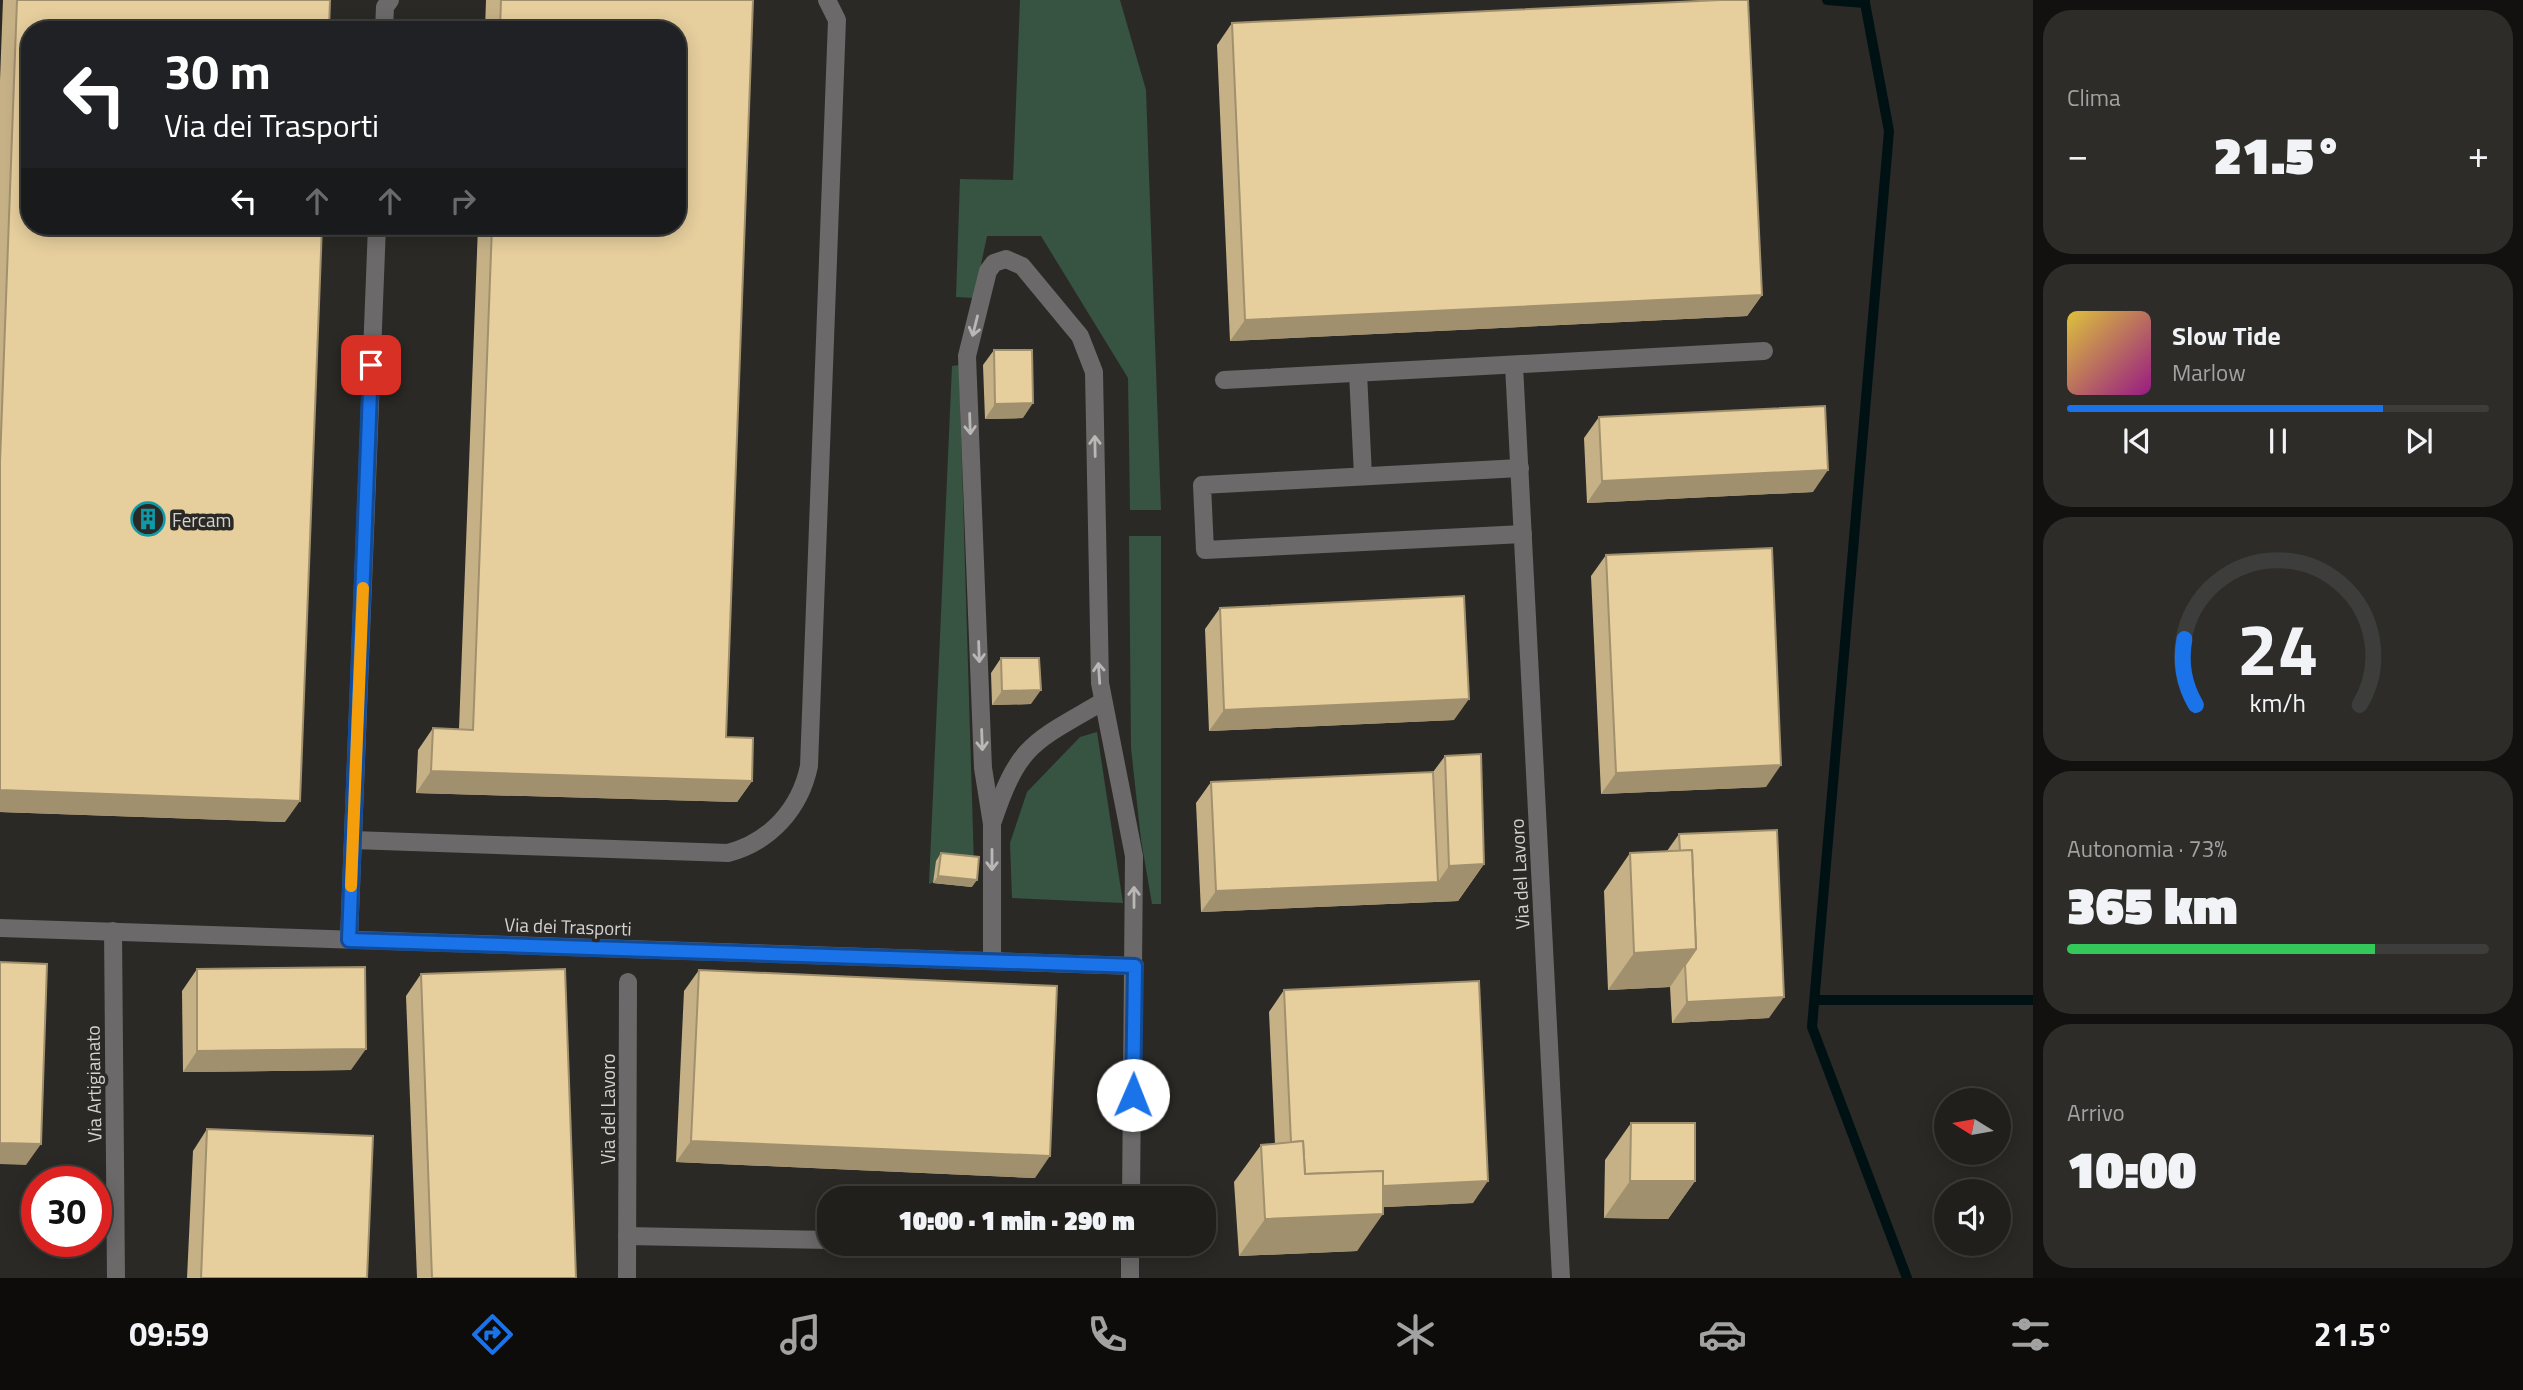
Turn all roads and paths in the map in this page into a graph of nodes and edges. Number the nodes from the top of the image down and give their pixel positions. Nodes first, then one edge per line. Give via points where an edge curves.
1 (390, 0) edge
2 (827, 0) edge
3 (384, 21) edge
4 (377, 235) edge
5 (1764, 351) dead end
6 (1514, 365) junction
7 (1358, 373) junction
8 (1224, 380) dead end
9 (1520, 468) junction
10 (1363, 476) junction
11 (1523, 534) junction
12 (1102, 702) junction
13 (992, 824) junction
14 (353, 840) junction
15 (0, 928) edge
16 (113, 932) junction
17 (349, 940) junction
18 (992, 961) junction
19 (1135, 966) junction
20 (628, 982) dead end
21 (1131, 1186) edge
22 (627, 1236) junction
23 (817, 1240) edge
24 (1130, 1256) edge
25 (116, 1278) edge
26 (627, 1278) edge
27 (1130, 1278) edge
28 (1561, 1278) edge

1 - 3 street
2 - 14 street via 837,20 805,785 766,836 748,848 728,853
4 - 14 street
5 - 6 street
6 - 7 street
6 - 9 street, Via del Lavoro
7 - 8 street
7 - 10 street
9 - 10 street
9 - 11 street, Via del Lavoro
10 - 11 street via 1202,485 1205,550
11 - 28 street, Via del Lavoro
12 - 13 street via 1027,750 1009,775
12 -> 13 street via 1093,367 1080,336 1023,266 1002,259 988,271 967,356 983,768
19 -> 12 street via 1132,837
13 -> 18 street
14 - 17 street
15 - 16 street, Via dei Trasporti
16 - 17 street, Via dei Trasporti
16 - 25 street, Via Artigianato
17 - 18 street, Via dei Trasporti
18 - 19 street, Via dei Trasporti
19 - 21 street
20 - 22 street, Via del Lavoro
22 - 23 street
22 - 26 street, Via del Lavoro
24 - 27 street

